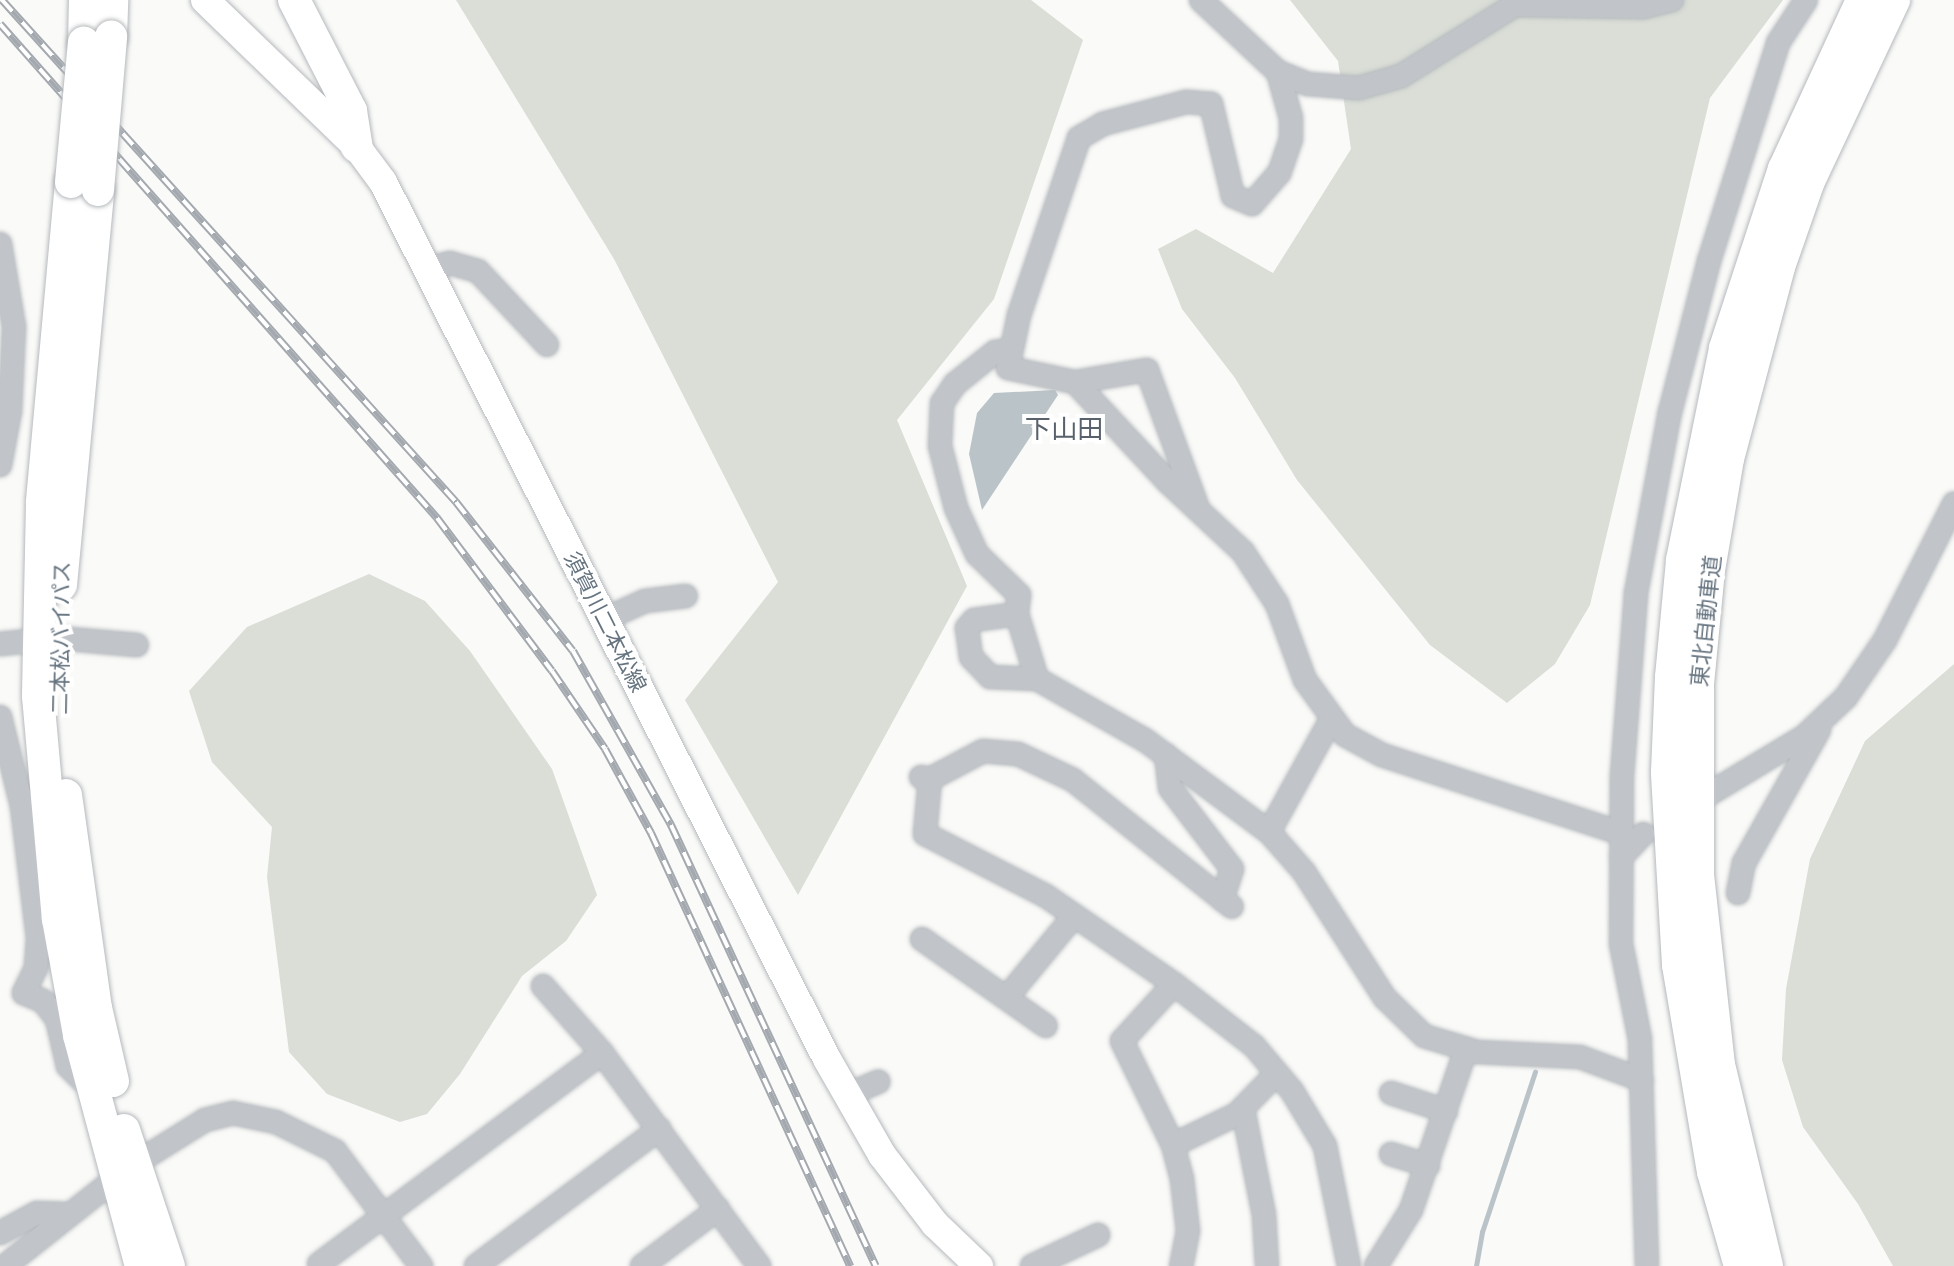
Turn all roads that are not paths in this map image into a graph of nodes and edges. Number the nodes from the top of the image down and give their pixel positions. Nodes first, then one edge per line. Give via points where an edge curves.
1 (85, 0) edge
2 (112, 0) edge
3 (205, 0) edge
4 (294, 0) edge
5 (1201, 0) edge
6 (1672, 0) edge
7 (1806, 0) edge
8 (1862, 0) edge
9 (1894, 0) edge
10 (98, 40) junction
11 (1278, 72) junction
12 (357, 147) junction
13 (0, 244) edge
14 (430, 268) junction
15 (547, 345) dead end
16 (1009, 350) junction
17 (1075, 382) junction
18 (0, 465) edge
19 (1954, 504) edge
20 (1197, 506) junction
21 (686, 596) dead end
22 (1017, 614) junction
23 (603, 620) junction
24 (48, 638) junction
25 (0, 644) edge
26 (137, 645) dead end
27 (1037, 679) junction
28 (0, 717) edge
29 (1332, 718) junction
30 (1826, 719) junction
31 (1166, 755) junction
32 (1709, 794) dead end
33 (1269, 832) junction
34 (1632, 834) junction
35 (1738, 893) dead end
36 (1074, 916) junction
37 (922, 939) dead end
38 (1174, 984) junction
39 (543, 986) dead end
40 (1008, 996) junction
41 (1046, 1026) dead end
42 (1466, 1049) junction
43 (602, 1053) junction
44 (1277, 1073) junction
45 (1642, 1080) junction
46 (878, 1082) dead end
47 (94, 1092) junction
48 (1391, 1093) dead end
49 (847, 1095) junction
50 (1243, 1109) junction
51 (1446, 1111) junction
52 (659, 1129) junction
53 (1173, 1145) junction
54 (1391, 1154) dead end
55 (1428, 1165) junction
56 (124, 1172) junction
57 (718, 1209) junction
58 (66, 1214) junction
59 (384, 1218) junction
60 (0, 1233) edge
61 (1098, 1235) dead end
62 (319, 1264) edge
63 (976, 1265) edge
64 (5, 1266) edge
65 (141, 1266) edge
66 (169, 1266) edge
67 (421, 1266) edge
68 (476, 1266) edge
69 (642, 1266) edge
70 (759, 1266) edge
71 (1032, 1266) edge
72 (1181, 1266) edge
73 (1267, 1266) edge
74 (1349, 1266) edge
75 (1376, 1266) edge
76 (1647, 1266) edge
77 (1740, 1266) edge
78 (1767, 1266) edge

1 - 10 highway, 二本松バイパス
2 - 10 highway, 二本松バイパス
3 - 12 main road, 須賀川二本松線
4 - 12 highway via 351,111
5 - 11 street
6 - 11 street via 1643,7 1515,5 1401,76 1370,87 1308,84
7 - 34 street via 1778,43 1742,149 1670,412 1636,593 1625,688
8 - 77 highway, 東北自動車道 via 1784,169 1733,322 1701,450 1673,648 1667,772 1678,965 1704,1129
9 - 78 highway, 東北自動車道 via 1809,181 1779,267 1731,445 1709,570 1698,684 1699,890 1719,1065
10 - 24 highway, 二本松バイパス, bridge
11 - 16 street via 1291,118 1291,139 1279,173 1252,204 1233,196 1211,104 1186,102 1103,124 1079,138
12 - 14 main road, 須賀川二本松線 via 383,182
13 - 18 street via 14,327 10,411
14 - 15 street via 450,263 478,271
14 - 23 main road, 須賀川二本松線
16 - 17 street via 1010,371
16 - 22 street via 985,359 955,384 942,403 938,423 960,518 977,554 1019,595
17 - 20 street
17 - 20 street via 1147,370
19 - 30 street via 1885,640
20 - 29 street via 1262,579 1277,604 1294,658
21 - 23 street via 645,601
22 - 27 street
22 - 27 street via 974,620 967,628 971,657 990,677
23 - 49 main road, 須賀川二本松線
24 - 25 street
24 - 26 street
24 - 47 highway, 二本松バイパス via 38,696 58,919
24 - 56 highway, 二本松バイパス via 73,853
27 - 31 street
28 - 47 street via 22,806 38,938 36,968 24,993 43,1001 57,1019 68,1066
29 - 33 street
29 - 34 street via 1345,735 1382,755
30 - 32 street
30 - 35 street via 1744,863
31 - 33 street
31 - 36 street via 1170,788 1232,869 1227,903 1073,780 1018,754 983,751 926,778 925,834 1010,876
33 - 42 street via 1304,872 1401,1018 1439,1043
34 - 45 street via 1621,857 1621,944
36 - 38 street
36 - 40 street
37 - 40 street
38 - 44 street via 1254,1046
38 - 53 street via 1122,1041
39 - 43 street
40 - 41 street
42 - 45 street via 1580,1057
42 - 51 street
43 - 52 street
43 - 59 street
44 - 50 street
44 - 74 street via 1316,1123 1325,1146
45 - 76 street
46 - 49 street
47 - 56 highway, 二本松バイパス
48 - 51 street
49 - 63 main road, 須賀川二本松線 via 882,1155 935,1224
50 - 53 street
50 - 73 street via 1264,1215
51 - 55 street
52 - 57 street
52 - 68 street
53 - 72 street via 1187,1209
54 - 55 street
55 - 75 street via 1411,1210
56 - 58 street
56 - 59 street via 205,1120 233,1113 276,1122 335,1151
56 - 65 highway, 二本松バイパス
56 - 66 highway, 二本松バイパス
57 - 69 street
57 - 70 street
58 - 60 street via 37,1213
58 - 64 street
59 - 62 street
59 - 67 street
61 - 71 street

